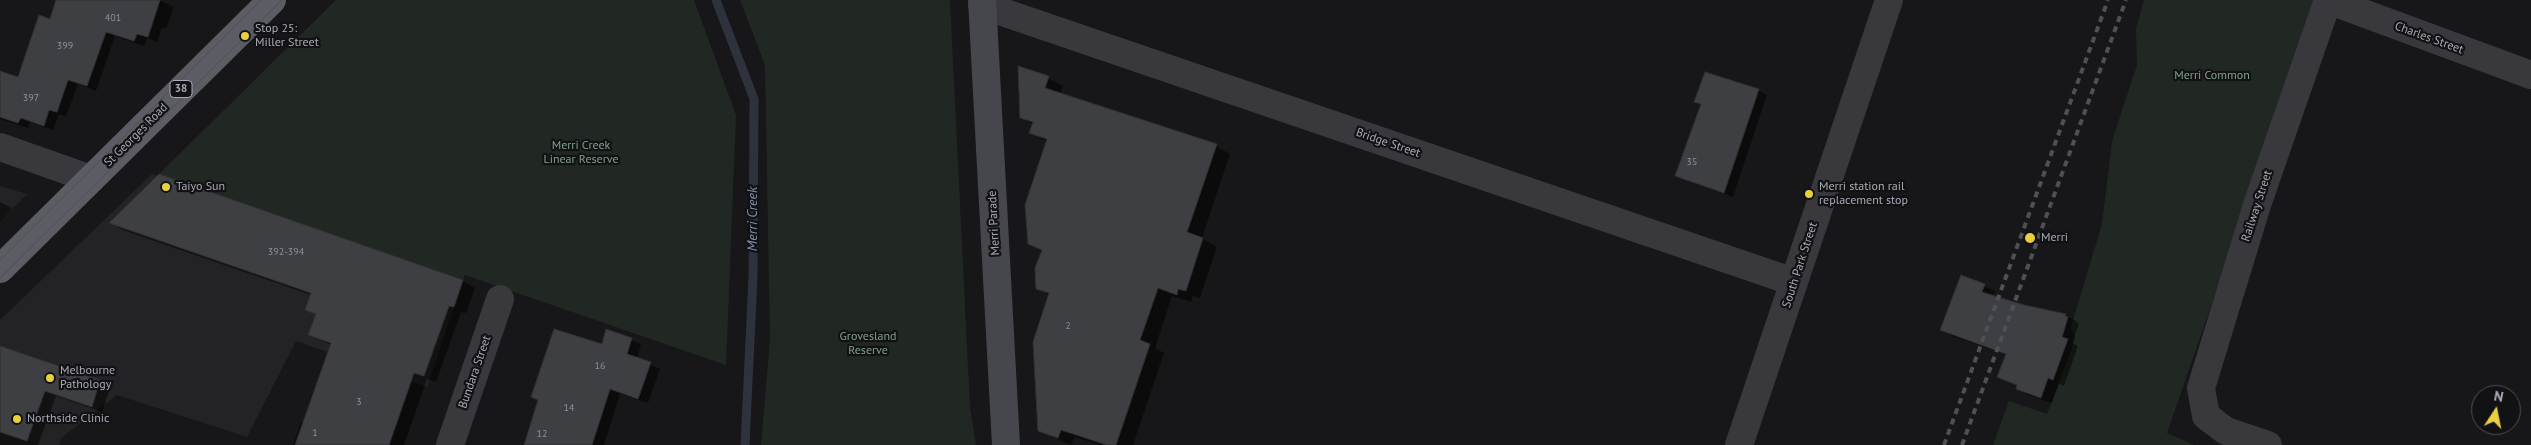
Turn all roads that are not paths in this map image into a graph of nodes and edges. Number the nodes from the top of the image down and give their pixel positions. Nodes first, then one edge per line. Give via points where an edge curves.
1 (272, 0) edge
2 (1889, 0) edge
3 (2328, 0) edge
4 (982, 2) edge
5 (2531, 75) edge
6 (0, 147) edge
7 (91, 179) junction
8 (0, 269) edge
9 (1794, 282) junction
10 (500, 299) dead end
11 (450, 445) edge
12 (1006, 445) edge
13 (1739, 445) edge
14 (2268, 445) edge

1 - 7 highway, St Georges Road / 38
2 - 9 street, South Park Street
3 - 5 street, Charles Street
3 - 14 street, Railway Street via 2257,205 2201,388 2206,416 2226,431
4 - 9 street, Bridge Street
4 - 12 main road, Merri Parade
6 - 7 street
7 - 8 highway, St Georges Road / 38
9 - 13 street, South Park Street
10 - 11 street, Bundara Street

